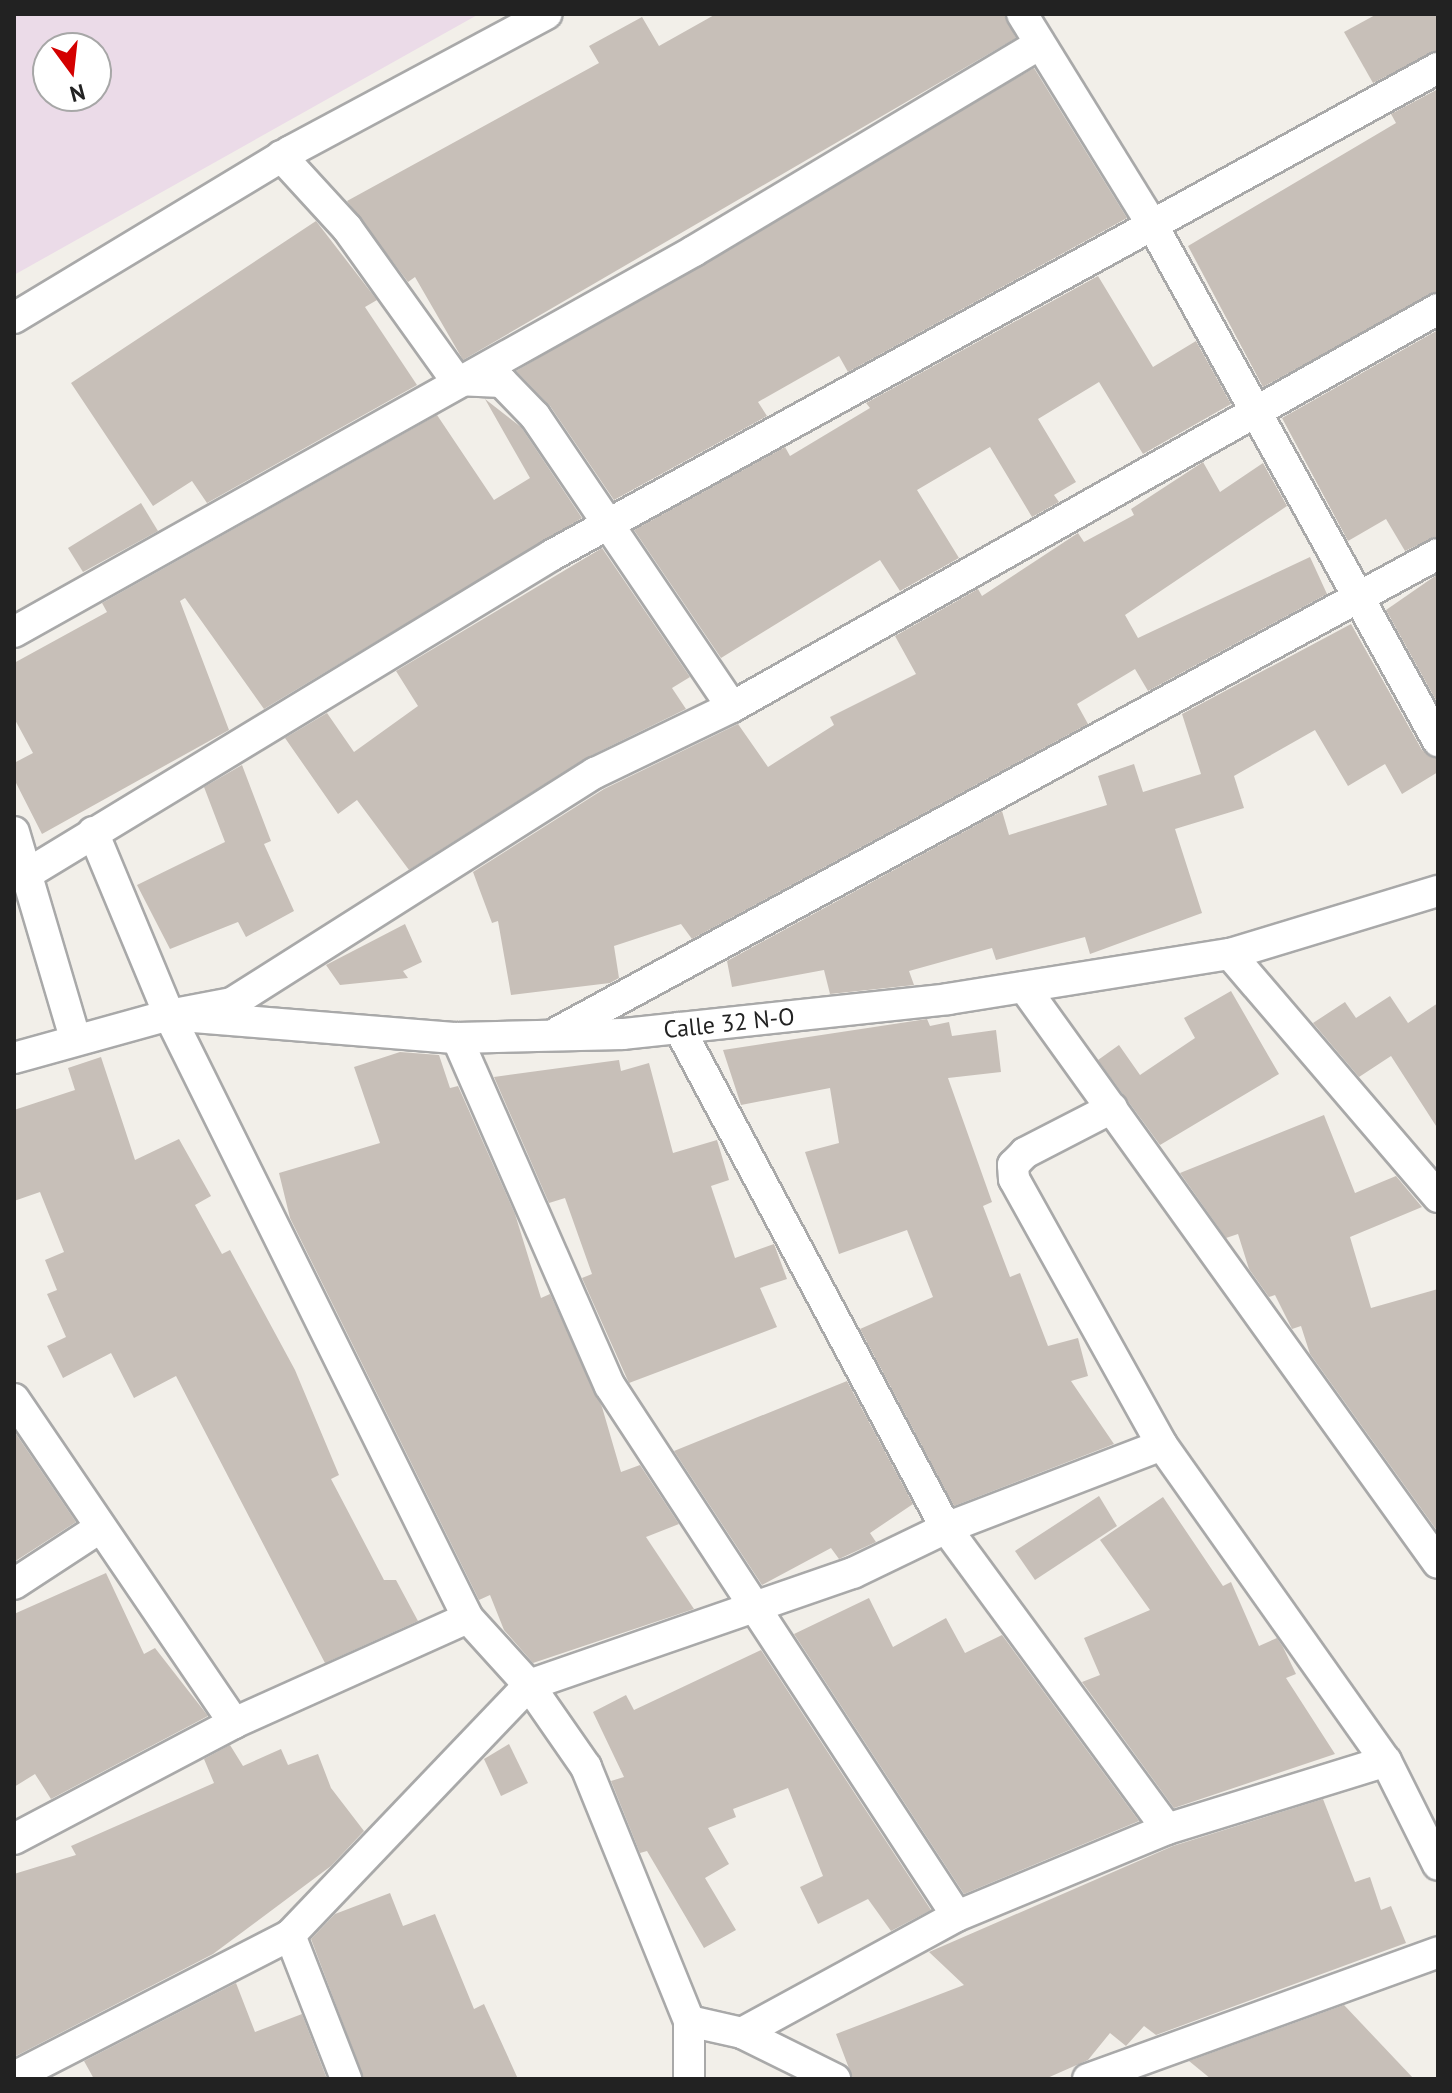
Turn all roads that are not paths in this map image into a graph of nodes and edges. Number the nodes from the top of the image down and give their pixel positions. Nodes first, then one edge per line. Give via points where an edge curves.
1 (547, 14) edge
2 (1022, 14) edge
3 (1037, 46) junction
4 (1438, 68) edge
5 (281, 156) junction
6 (1153, 226) junction
7 (1438, 309) edge
8 (14, 318) edge
9 (456, 380) junction
10 (1253, 408) junction
11 (611, 524) junction
12 (1438, 554) edge
13 (1354, 599) junction
14 (14, 632) edge
15 (732, 707) junction
16 (1438, 741) edge
17 (93, 832) junction
18 (14, 833) edge
19 (27, 874) junction
20 (1438, 891) edge
21 (1230, 954) junction
22 (1024, 987) junction
23 (169, 1015) junction
24 (679, 1028) junction
25 (552, 1036) junction
26 (75, 1038) junction
27 (457, 1038) junction
28 (14, 1058) edge
29 (1112, 1108) junction
30 (1438, 1197) edge
31 (14, 1399) edge
32 (1162, 1445) junction
33 (946, 1528) junction
34 (98, 1529) junction
35 (1438, 1563) edge
36 (14, 1584) edge
37 (755, 1606) junction
38 (468, 1618) junction
39 (529, 1685) junction
40 (234, 1723) junction
41 (1386, 1761) junction
42 (1167, 1829) junction
43 (14, 1839) edge
44 (1438, 1865) edge
45 (957, 1916) junction
46 (290, 1935) junction
47 (1438, 1952) edge
48 (689, 2021) junction
49 (742, 2033) junction
50 (14, 2077) edge
51 (346, 2079) edge
52 (689, 2079) edge
53 (835, 2079) edge
54 (1088, 2079) edge

1 - 5 street
2 - 3 street
3 - 6 street
3 - 9 street via 694,251
4 - 6 street
5 - 8 street
5 - 9 street via 347,228
6 - 10 street
6 - 11 street
7 - 10 street
9 - 11 street via 502,382 535,416
9 - 14 street
10 - 13 street
10 - 15 street
11 - 15 street
11 - 17 street
12 - 13 street
13 - 16 street
13 - 25 street
15 - 23 street via 595,773 232,1003
17 - 19 street
17 - 23 street
18 - 19 street
19 - 26 street
20 - 21 street, Calle 32 N-O
21 - 22 street, Calle 32 N-O
21 - 30 street
22 - 24 street, Calle 32 N-O
22 - 29 street
23 - 26 street, Calle 32 N-O
23 - 27 street, Calle 32 N-O
23 - 38 street
24 - 25 street, Calle 32 N-O
24 - 33 street
25 - 27 street, Calle 32 N-O
26 - 28 street, Calle 32 N-O
27 - 37 street via 610,1386
29 - 32 street via 1025,1153 1013,1165 1014,1179
29 - 35 street
31 - 34 street
32 - 33 street
32 - 41 street
33 - 37 street via 853,1573
33 - 42 street
34 - 36 street
34 - 40 street
37 - 39 street
37 - 45 street
38 - 39 street
38 - 40 street
39 - 46 street
39 - 48 street via 586,1767
40 - 43 street
41 - 42 street
41 - 44 street
42 - 45 street
45 - 49 street
46 - 50 street
46 - 51 street
47 - 54 street
48 - 49 street
48 - 52 street
49 - 53 street

